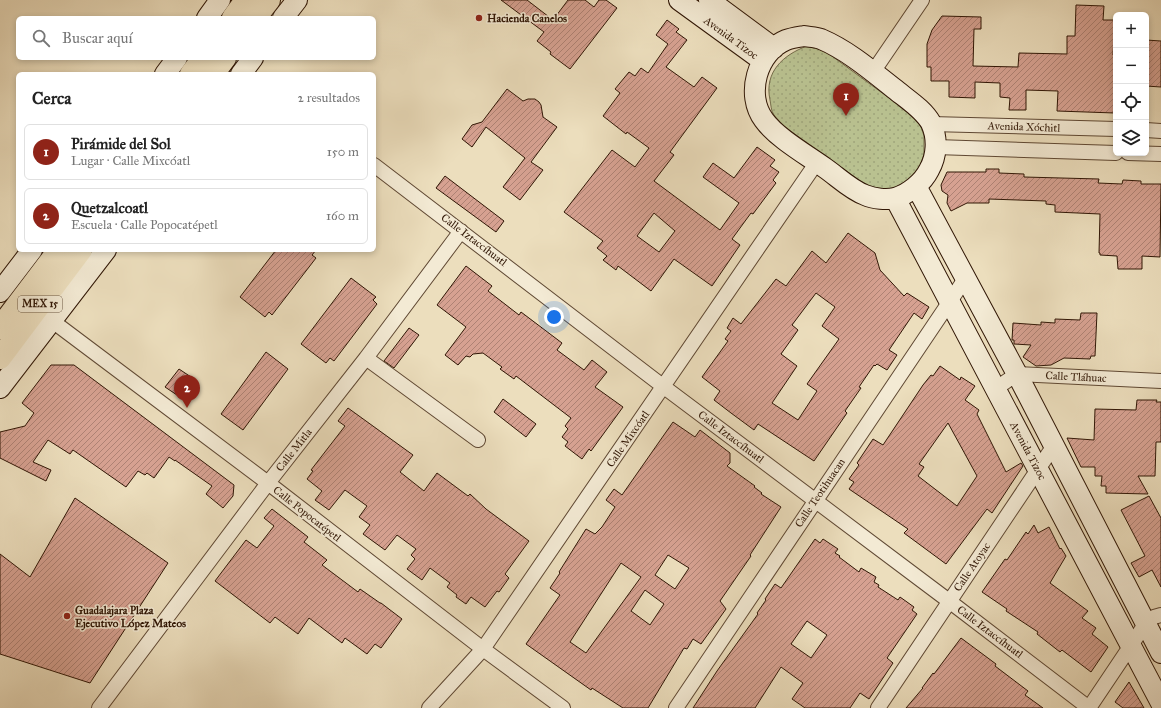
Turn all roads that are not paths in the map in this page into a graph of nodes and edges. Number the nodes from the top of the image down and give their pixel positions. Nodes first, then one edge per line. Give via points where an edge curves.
1 (220, 0) edge
2 (246, 0) edge
3 (269, 0) edge
4 (297, 0) edge
5 (679, 0) edge
6 (709, 0) edge
7 (922, 0) edge
8 (208, 16) edge
9 (234, 16) edge
10 (257, 16) edge
11 (285, 16) edge
12 (768, 55) junction
13 (175, 60) edge
14 (202, 60) edge
15 (224, 60) edge
16 (166, 72) edge
17 (192, 72) edge
18 (214, 72) edge
19 (873, 72) junction
20 (931, 124) junction
21 (1113, 129) edge
22 (1149, 130) edge
23 (1161, 131) edge
24 (936, 147) junction
25 (1113, 153) edge
26 (1149, 154) edge
27 (1161, 154) edge
28 (817, 162) junction
29 (376, 167) edge
30 (916, 186) junction
31 (895, 198) junction
32 (461, 231) junction
33 (30, 252) edge
34 (57, 252) edge
35 (80, 252) edge
36 (104, 252) edge
37 (965, 279) junction
38 (0, 292) edge
39 (950, 302) junction
40 (51, 320) junction
41 (0, 328) edge
42 (0, 358) edge
43 (366, 358) junction
44 (1016, 374) junction
45 (1161, 381) edge
46 (664, 387) junction
47 (0, 388) edge
48 (995, 389) junction
49 (478, 440) dead end
50 (1053, 446) junction
51 (1038, 470) junction
52 (268, 483) junction
53 (815, 501) junction
54 (949, 601) junction
55 (1153, 619) edge
56 (1130, 646) junction
57 (483, 649) junction
58 (1161, 652) edge
59 (1161, 703) edge
60 (99, 708) edge
61 (429, 708) edge
62 (563, 708) edge
63 (676, 708) edge
64 (878, 708) edge
65 (1089, 708) edge

1 - 8 main road
2 - 9 main road
3 - 10 main road
4 - 11 main road
5 - 12 main road, Avenida Tizoc
6 - 12 main road, Avenida Tizoc
7 - 19 street
12 - 19 main road via 785,40 804,36 820,38
12 - 28 main road via 759,68 754,85 756,104 763,120
13 - 16 main road
14 - 17 main road
15 - 18 main road
19 - 20 main road via 922,111
20 - 21 street, Avenida Xóchitl
20 - 24 main road
22 - 23 street
24 - 25 street, Avenida Xóchitl
24 - 30 main road via 934,161 926,176
26 - 27 street
28 - 31 main road via 866,196
28 - 46 street, Calle Mixcóatl
29 - 32 street, Calle Iztaccíhuatl
30 - 31 main road
30 - 37 main road
31 - 39 main road, Avenida Tizoc
32 - 43 street, Calle Mitla
32 - 46 street, Calle Iztaccíhuatl
33 - 38 main road
34 - 41 main road, MEX 15
35 - 42 main road, MEX 15
36 - 40 main road
37 - 39 street, Calle Teotihuacan
37 - 44 main road
39 - 48 main road, Avenida Tizoc
39 - 53 street, Calle Teotihuacan
40 - 47 main road
40 - 52 street, Calle Popocatépetl
43 - 49 street
43 - 52 street, Calle Mitla
44 - 45 street, Calle Tláhuac
44 - 48 street
44 - 50 main road
46 - 53 street, Calle Iztaccíhuatl
46 - 57 street, Calle Mixcóatl
48 - 51 main road, Avenida Tizoc
50 - 51 street, Calle Atoyac
50 - 55 main road
51 - 54 street, Calle Atoyac
51 - 56 main road, Avenida Tizoc
52 - 57 street, Calle Popocatépetl
52 - 60 street, Calle Mitla
53 - 54 street, Calle Iztaccíhuatl
53 - 63 street, Calle Teotihuacan
54 - 64 street, Calle Atoyac
54 - 65 street, Calle Iztaccíhuatl
55 - 56 street
55 - 58 main road
56 - 59 main road, Avenida Tizoc
56 - 65 street
57 - 61 street, Calle Mixcóatl
57 - 62 street, Calle Popocatépetl

